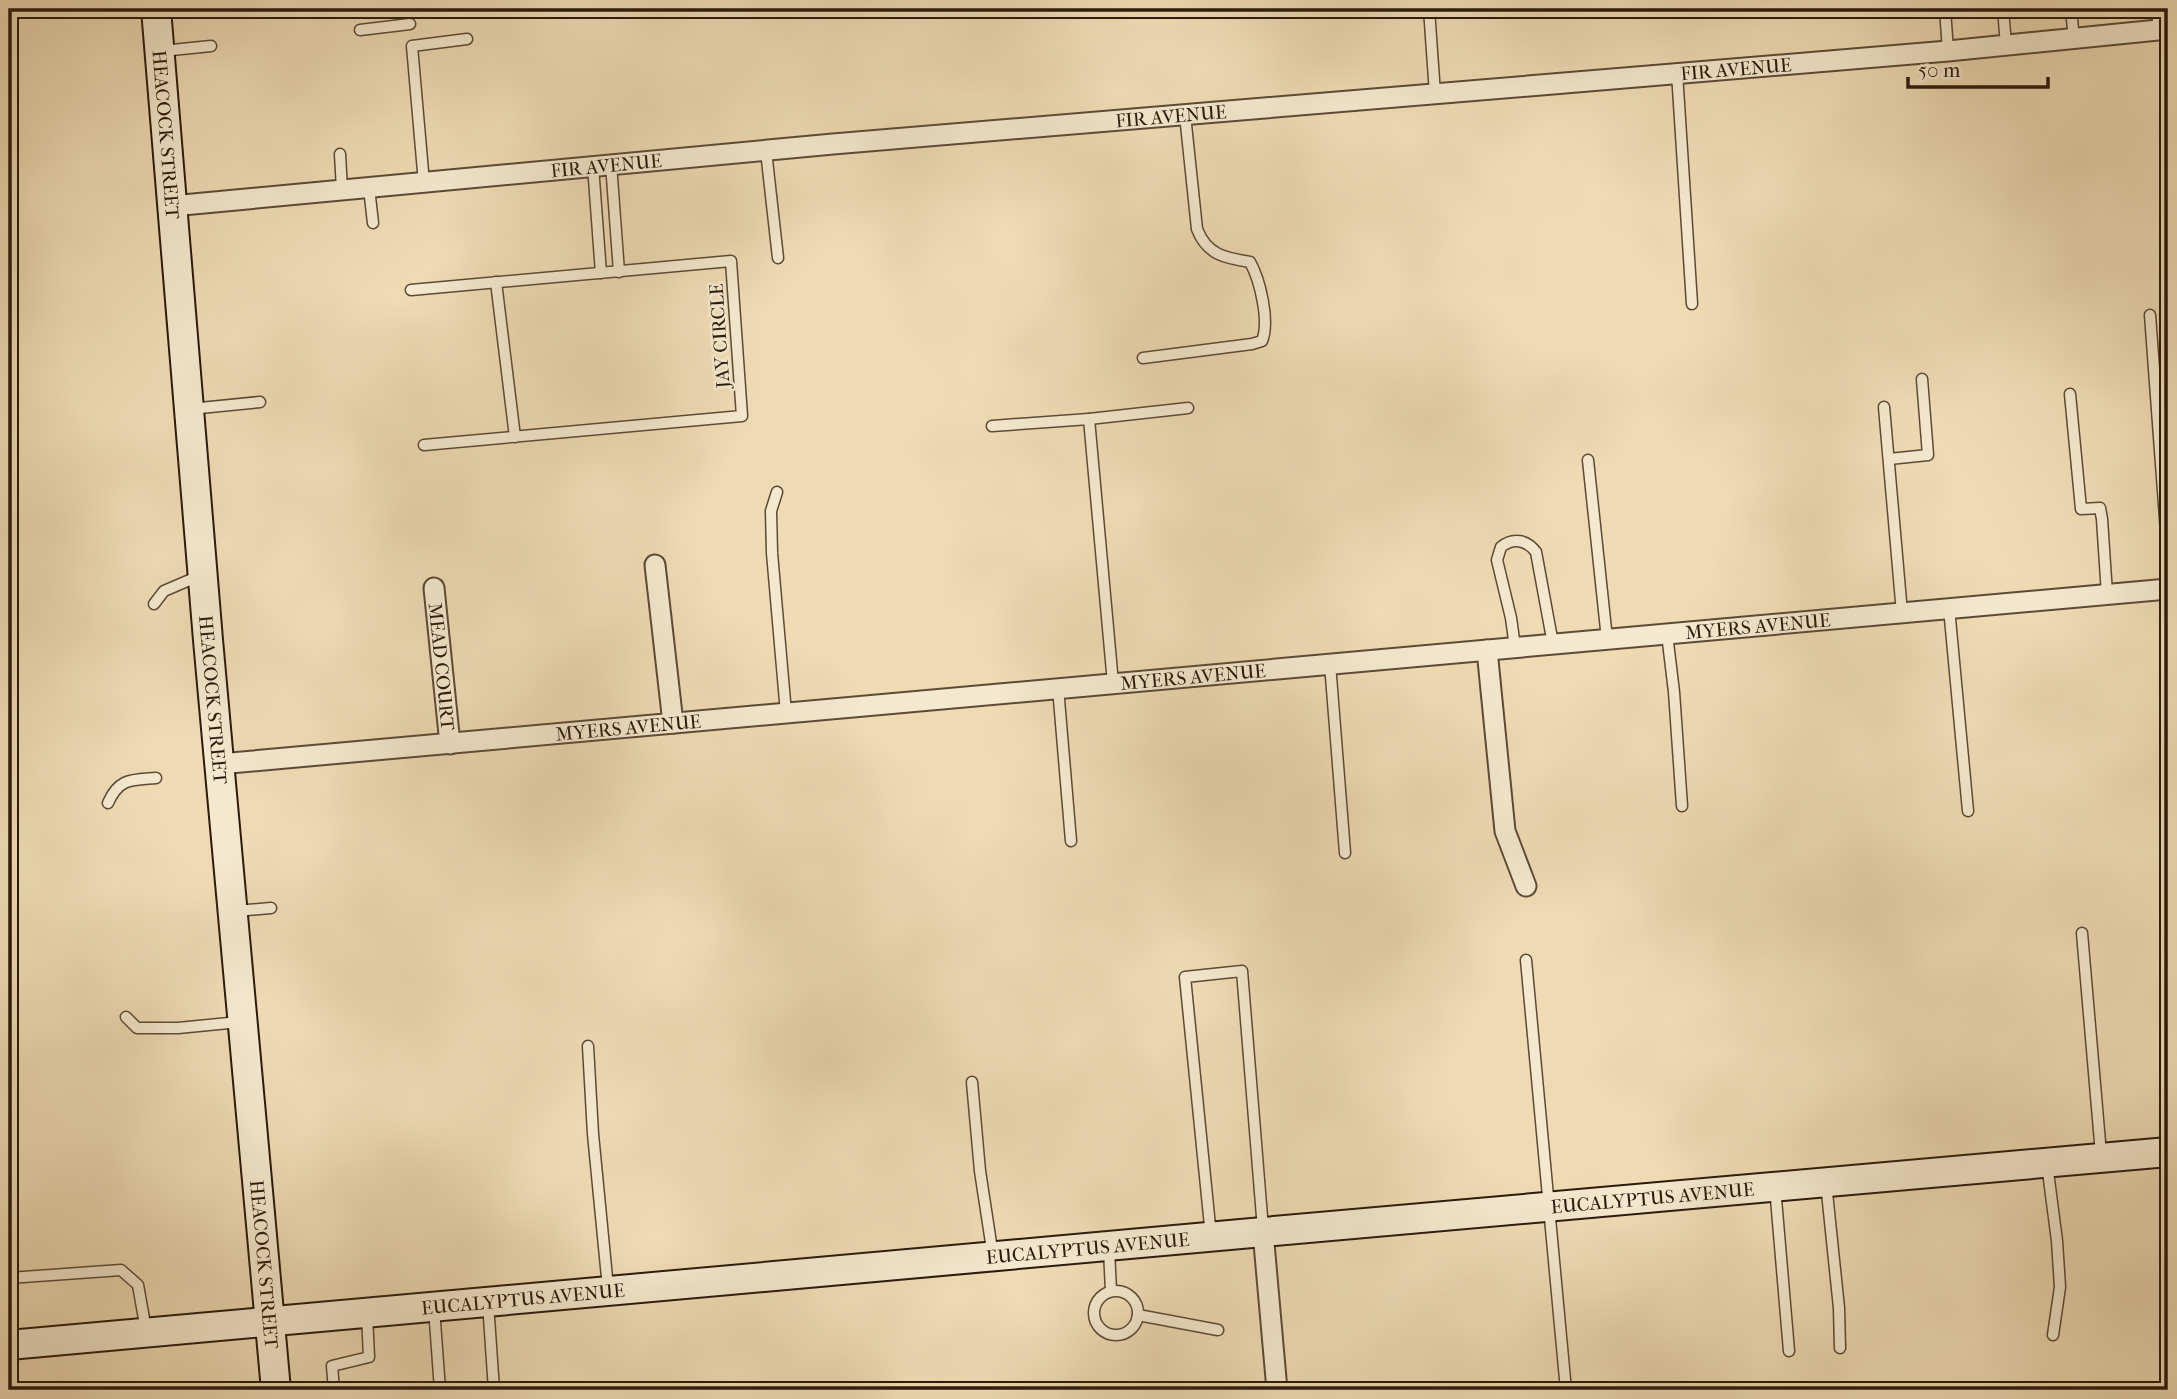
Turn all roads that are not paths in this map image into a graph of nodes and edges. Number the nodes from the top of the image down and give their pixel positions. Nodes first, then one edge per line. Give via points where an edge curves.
1 (156, 9) edge
2 (1429, 9) edge
3 (1945, 9) edge
4 (2003, 9) edge
5 (2071, 9) edge
6 (2157, 9) edge
7 (410, 24) dead end
8 (360, 30) dead end
9 (2163, 30) edge
10 (467, 39) dead end
11 (2074, 39) junction
12 (2006, 45) junction
13 (211, 46) dead end
14 (160, 51) junction
15 (1948, 51) junction
16 (1677, 74) junction
17 (1435, 94) junction
18 (1185, 115) junction
19 (766, 151) junction
20 (340, 154) dead end
21 (602, 165) junction
22 (424, 183) junction
23 (369, 188) junction
24 (342, 190) junction
25 (172, 206) junction
26 (373, 223) dead end
27 (778, 258) dead end
28 (619, 272) junction
29 (601, 273) junction
30 (496, 282) junction
31 (411, 290) dead end
32 (1692, 304) dead end
33 (2150, 315) dead end
34 (1143, 358) dead end
35 (1922, 379) dead end
36 (2070, 394) dead end
37 (260, 402) dead end
38 (1884, 407) dead end
39 (1188, 408) dead end
40 (189, 409) junction
41 (1089, 419) junction
42 (992, 426) dead end
43 (514, 437) junction
44 (424, 445) dead end
45 (1889, 459) junction
46 (1588, 460) dead end
47 (777, 492) dead end
48 (2168, 559) edge
49 (655, 565) dead end
50 (203, 575) junction
51 (435, 588) dead end
52 (2168, 589) edge
53 (2107, 594) junction
54 (154, 604) dead end
55 (1949, 608) junction
56 (1902, 613) junction
57 (1667, 634) junction
58 (1607, 639) junction
59 (1553, 644) junction
60 (1515, 647) junction
61 (1487, 650) junction
62 (1330, 664) junction
63 (1113, 684) junction
64 (1058, 688) junction
65 (786, 713) junction
66 (673, 723) junction
67 (450, 744) junction
68 (219, 764) junction
69 (156, 778) dead end
70 (108, 803) dead end
71 (1682, 806) dead end
72 (1968, 811) dead end
73 (1071, 841) dead end
74 (1345, 853) dead end
75 (1526, 886) dead end
76 (271, 908) dead end
77 (232, 912) junction
78 (2082, 933) dead end
79 (1526, 960) dead end
80 (126, 1017) dead end
81 (243, 1021) junction
82 (588, 1046) dead end
83 (972, 1083) dead end
84 (2168, 1152) edge
85 (2101, 1158) junction
86 (2047, 1163) junction
87 (1826, 1182) junction
88 (1775, 1187) junction
89 (1549, 1207) junction
90 (1263, 1232) junction
91 (1210, 1237) junction
92 (1109, 1246) junction
93 (993, 1256) junction
94 (9, 1278) edge
95 (609, 1292) junction
96 (1111, 1292) junction
97 (488, 1303) junction
98 (434, 1308) junction
99 (367, 1314) junction
100 (1138, 1315) junction
101 (270, 1323) junction
102 (1218, 1329) dead end
103 (147, 1334) junction
104 (2053, 1335) dead end
105 (9, 1345) edge
106 (1840, 1348) dead end
107 (1789, 1351) dead end
108 (276, 1390) edge
109 (334, 1390) edge
110 (440, 1390) edge
111 (494, 1390) edge
112 (1277, 1390) edge
113 (1566, 1390) edge

1 - 14 street, HEACOCK STREET
2 - 17 lane
3 - 15 lane
4 - 12 lane
5 - 11 lane
6 - 9 lane
7 - 8 lane
9 - 11 street, FIR AVENUE
10 - 22 lane via 412,46
11 - 12 street, FIR AVENUE
12 - 15 street, FIR AVENUE
13 - 14 lane
14 - 25 street, HEACOCK STREET
15 - 16 street, FIR AVENUE
16 - 17 street, FIR AVENUE
16 - 32 lane
17 - 18 street, FIR AVENUE
18 - 19 street, FIR AVENUE
18 - 34 lane via 1197,229 1203,244 1224,258 1250,262 1262,293 1265,334 1262,341 1252,344
19 - 21 street, FIR AVENUE
19 - 27 lane
20 - 24 lane
21 - 22 street, FIR AVENUE
21 - 28 lane
21 - 29 lane
22 - 23 street, FIR AVENUE
23 - 24 street, FIR AVENUE
23 - 26 lane
24 - 25 street, FIR AVENUE
25 - 40 street, HEACOCK STREET
28 - 29 lane, JAY CIRCLE
28 - 43 lane, JAY CIRCLE via 731,261 742,416
29 - 30 lane, JAY CIRCLE
30 - 31 lane, JAY CIRCLE
30 - 43 lane
33 - 48 lane
35 - 45 lane via 1928,455
36 - 53 lane via 2081,509 2100,508
37 - 40 lane
38 - 45 lane
39 - 41 lane
40 - 50 street, HEACOCK STREET
41 - 42 lane
41 - 63 lane
43 - 44 lane, JAY CIRCLE
45 - 56 lane
46 - 58 lane
47 - 65 lane via 771,511 772,553
49 - 66 street
50 - 54 lane via 164,591
50 - 68 street, HEACOCK STREET
51 - 67 street, MEAD COURT
52 - 53 street, MYERS AVENUE
53 - 55 street, MYERS AVENUE
55 - 56 street, MYERS AVENUE
55 - 72 lane
56 - 57 street, MYERS AVENUE
57 - 58 street, MYERS AVENUE
57 - 71 lane
58 - 59 street, MYERS AVENUE
59 - 60 street, MYERS AVENUE
59 - 60 lane via 1536,552 1523,541 1513,541 1501,547 1497,560
60 - 61 street, MYERS AVENUE
61 - 62 street, MYERS AVENUE
61 - 75 street via 1505,831
62 - 63 street, MYERS AVENUE
62 - 74 lane
63 - 64 street, MYERS AVENUE
64 - 65 street, MYERS AVENUE
64 - 73 lane
65 - 66 street, MYERS AVENUE
66 - 67 street, MYERS AVENUE
67 - 68 street, MYERS AVENUE
68 - 77 street, HEACOCK STREET
69 - 70 lane via 126,781 114,790
76 - 77 lane
77 - 81 street, HEACOCK STREET
78 - 85 lane
79 - 89 lane
80 - 81 lane via 137,1028
81 - 101 street, HEACOCK STREET
82 - 95 lane
83 - 93 lane
84 - 85 street, EUCALYPTUS AVENUE
85 - 86 street, EUCALYPTUS AVENUE
86 - 87 street, EUCALYPTUS AVENUE
86 - 104 lane via 2060,1287
87 - 88 street, EUCALYPTUS AVENUE
87 - 106 lane
88 - 89 street, EUCALYPTUS AVENUE
88 - 107 lane
89 - 90 street, EUCALYPTUS AVENUE
89 - 113 lane
90 - 91 street, EUCALYPTUS AVENUE
90 - 91 lane via 1242,971 1185,977
90 - 112 street
91 - 92 street, EUCALYPTUS AVENUE
92 - 93 street, EUCALYPTUS AVENUE
92 - 96 lane
93 - 95 street, EUCALYPTUS AVENUE
94 - 103 lane via 121,1269 138,1285
95 - 97 street, EUCALYPTUS AVENUE
96 - 100 lane via 1130,1296
96 - 100 lane via 1094,1307 1099,1328 1111,1335 1126,1333
97 - 98 street, EUCALYPTUS AVENUE
97 - 111 lane
98 - 99 street, EUCALYPTUS AVENUE
98 - 110 lane
99 - 101 street, EUCALYPTUS AVENUE
99 - 109 lane via 369,1357 332,1366
100 - 102 lane
101 - 103 street, EUCALYPTUS AVENUE
101 - 108 street, HEACOCK STREET
103 - 105 street, EUCALYPTUS AVENUE

